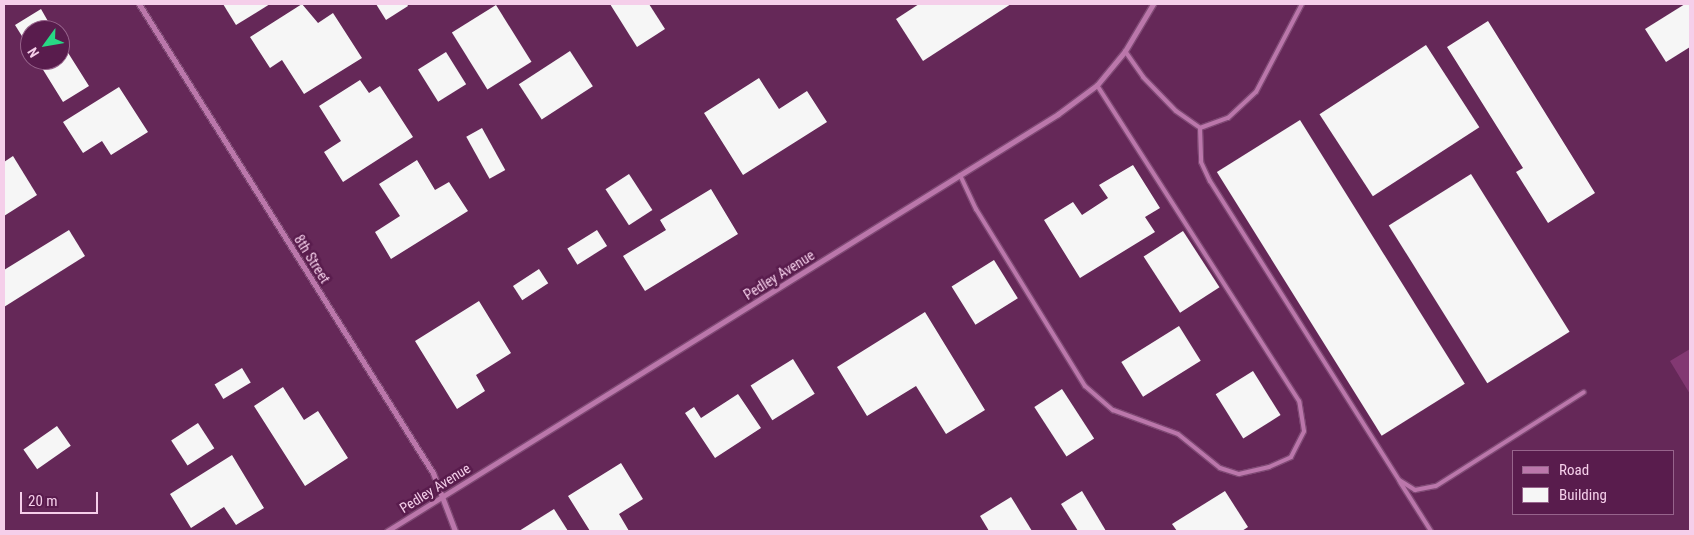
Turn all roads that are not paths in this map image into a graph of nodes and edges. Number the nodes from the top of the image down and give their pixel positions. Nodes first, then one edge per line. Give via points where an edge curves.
1 (140, 4) edge
2 (1153, 4) edge
3 (1302, 4) edge
4 (1125, 51) junction
5 (1097, 85) junction
6 (1200, 128) junction
7 (960, 175) junction
8 (1584, 392) dead end
9 (1399, 480) junction
10 (441, 497) junction
11 (386, 531) edge
12 (455, 531) edge
13 (1431, 531) edge

1 - 10 street, 8th Street via 433,474
2 - 4 street, Pedley Avenue
3 - 6 lane via 1256,92 1228,118
4 - 5 street, Pedley Avenue
4 - 6 lane via 1163,97
5 - 7 street, Pedley Avenue via 1058,114
5 - 7 lane via 1300,401 1304,431 1291,457 1269,467 1239,474 1220,468 1178,434 1113,410 1085,386 976,209
6 - 9 lane via 1201,162 1210,181
7 - 10 street, Pedley Avenue
8 - 9 lane via 1436,486 1415,490
9 - 13 lane
10 - 11 street, Pedley Avenue
10 - 12 street, 8th Street

